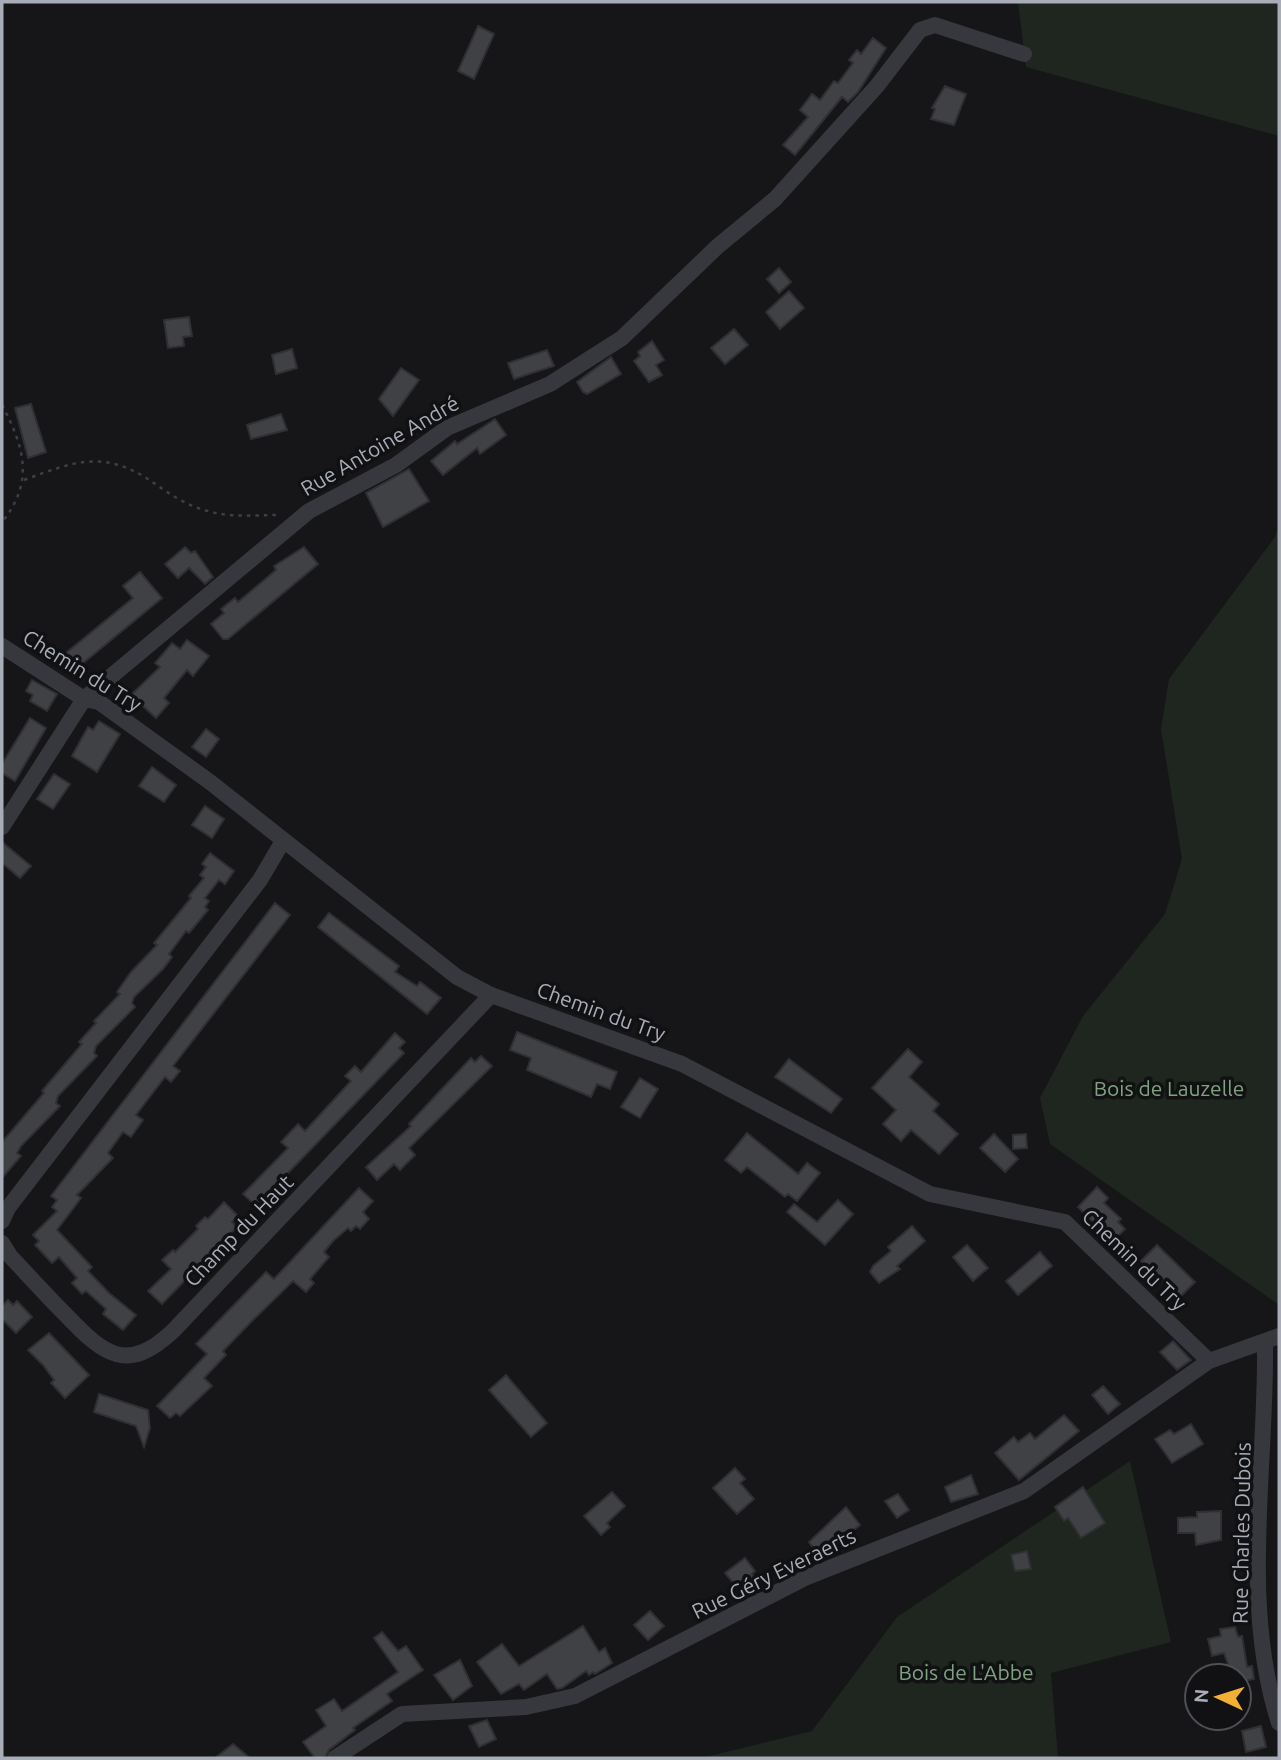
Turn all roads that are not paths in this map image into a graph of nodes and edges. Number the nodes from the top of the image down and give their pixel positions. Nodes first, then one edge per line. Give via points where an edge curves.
1 (1024, 54) dead end
2 (2, 646) edge
3 (84, 699) junction
4 (2, 827) edge
5 (283, 841) junction
6 (491, 995) junction
7 (2, 1221) edge
8 (2, 1243) edge
9 (1272, 1339) edge
10 (1209, 1361) junction
11 (1279, 1723) edge
12 (335, 1758) edge

1 - 3 street, Rue Antoine André via 931,25 920,30 877,86 775,199 610,347 550,384 447,428 396,465 309,511
2 - 3 street, Chemin du Try
3 - 4 street, Rue Antoine André
3 - 5 street, Chemin du Try via 99,702
5 - 6 street, Chemin du Try via 457,977
5 - 7 street via 260,880
6 - 8 street, Champ du Haut via 173,1331 147,1352 118,1356 95,1345
6 - 10 street, Chemin du Try via 682,1064 930,1194 1065,1222
9 - 10 street, Rue Charles Dubois
9 - 11 street, Rue Charles Dubois via 1259,1601 1267,1675
10 - 12 street, Rue Géry Everaerts via 1024,1491 807,1577 575,1696 518,1707 402,1714

